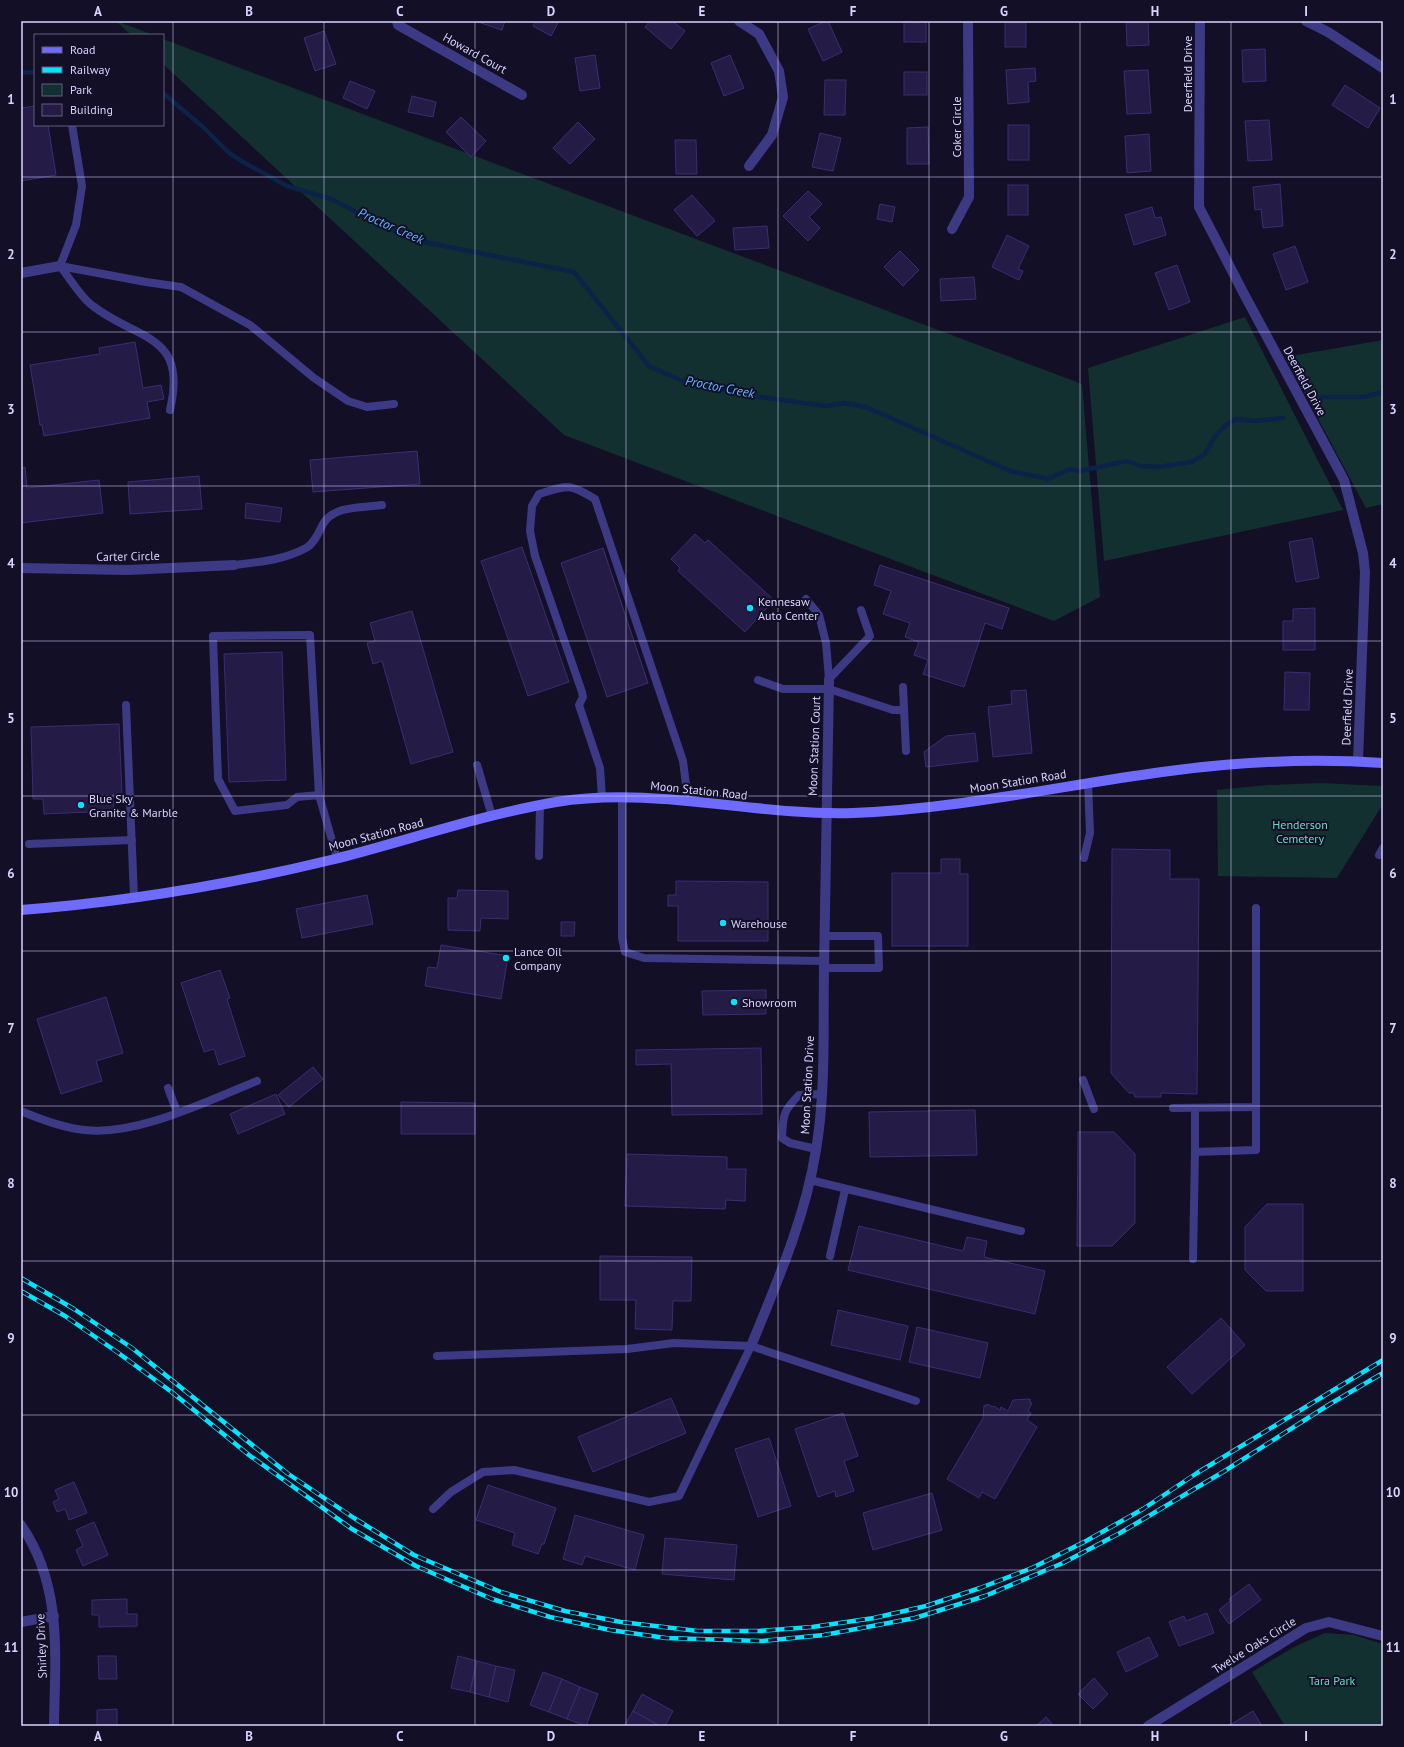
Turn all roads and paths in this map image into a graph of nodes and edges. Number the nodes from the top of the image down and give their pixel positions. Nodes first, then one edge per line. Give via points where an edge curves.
1 (397, 21) edge
2 (739, 21) edge
3 (968, 21) edge
4 (1200, 21) edge
5 (1306, 21) edge
6 (1383, 68) edge
7 (522, 95) dead end
8 (72, 126) edge
9 (749, 166) dead end
10 (952, 229) dead end
11 (60, 266) junction
12 (21, 273) edge
13 (394, 404) dead end
14 (170, 410) dead end
15 (382, 506) dead end
16 (234, 565) joint
17 (21, 568) edge
18 (806, 599) dead end
19 (861, 610) dead end
20 (758, 680) dead end
21 (829, 684) junction
22 (903, 687) dead end
23 (126, 705) dead end
24 (904, 710) junction
25 (906, 751) dead end
26 (1358, 761) junction
27 (1383, 763) edge
28 (477, 765) dead end
29 (1088, 783) junction
30 (319, 795) junction
31 (622, 797) junction
32 (602, 798) junction
33 (688, 800) junction
34 (540, 805) junction
35 (825, 813) junction
36 (492, 816) junction
37 (132, 840) junction
38 (30, 844) dead end
39 (540, 856) dead end
40 (337, 858) junction
41 (1084, 858) dead end
42 (134, 897) junction
43 (1256, 908) dead end
44 (21, 910) edge
45 (824, 936) junction
46 (824, 964) junction
47 (1083, 1080) dead end
48 (257, 1081) dead end
49 (168, 1088) dead end
50 (822, 1094) junction
51 (1256, 1107) junction
52 (1173, 1108) dead end
53 (1194, 1108) junction
54 (1094, 1109) dead end
55 (21, 1111) edge
56 (177, 1112) junction
57 (816, 1149) junction
58 (1194, 1152) junction
59 (810, 1180) junction
60 (845, 1190) junction
61 (1021, 1231) dead end
62 (830, 1256) dead end
63 (1193, 1259) dead end
64 (750, 1346) junction
65 (437, 1356) dead end
66 (916, 1401) dead end
67 (433, 1509) dead end
68 (21, 1525) edge
69 (54, 1616) junction
70 (21, 1622) edge
71 (1383, 1636) edge
72 (54, 1726) edge
73 (1148, 1726) edge

1 - 7 street, Howard Court via 398,25
2 - 9 street via 759,34 778,71 783,97 772,135
3 - 10 street, Coker Circle via 969,197
4 - 26 street, Deerfield Drive via 1199,207 1344,480 1363,554 1365,580
5 - 6 street via 1328,32
8 - 11 lane via 82,186 76,225
11 - 12 street
11 - 13 lane via 181,287 250,325 314,378 348,402 367,407
11 - 14 lane via 91,305 154,340 166,353 173,371 174,394
15 - 16 lane via 342,510 330,515 307,548 270,560
16 - 17 street, Carter Circle via 128,570
18 - 21 lane via 819,615 826,643
19 - 21 lane via 870,636
20 - 21 lane via 783,689
21 - 24 lane via 893,710
21 - 35 street, Moon Station Court
22 - 24 lane
23 - 37 lane
24 - 25 lane
26 - 27 street, Moon Station Road
26 - 29 street, Moon Station Road via 1308,761 1209,767
28 - 36 lane
29 - 35 street, Moon Station Road via 935,806
29 - 41 lane via 1090,833
30 - 30 lane via 310,635 213,636 218,778 235,811 287,805 297,796
30 - 40 lane
31 - 32 street, Moon Station Road
31 - 33 street, Moon Station Road
31 - 46 lane via 622,938 626,952 644,958
32 - 33 lane via 600,768 579,705 582,692 535,556 530,531 532,506 539,494 564,487 577,488 595,499 683,761
32 - 34 street, Moon Station Road
33 - 35 street, Moon Station Road
34 - 36 street, Moon Station Road
34 - 39 lane
35 - 45 street, Moon Station Drive
36 - 40 street, Moon Station Road
37 - 38 lane
37 - 42 lane
40 - 42 street, Moon Station Road via 274,873
42 - 44 street, Moon Station Road via 57,908
43 - 51 lane
45 - 46 street, Moon Station Drive
45 - 46 lane via 878,936 879,968
46 - 50 street, Moon Station Drive
47 - 54 lane
48 - 56 lane
49 - 56 lane
50 - 57 street, Moon Station Drive
50 - 57 lane via 799,1095 786,1107 783,1124 782,1138 790,1143
51 - 53 lane
51 - 58 lane via 1256,1150
52 - 53 lane
53 - 58 lane
55 - 56 lane via 52,1123 87,1131 139,1125
57 - 59 street, Moon Station Drive
58 - 63 lane
59 - 60 lane
59 - 64 street, Moon Station Drive via 796,1234
60 - 61 lane
60 - 62 lane
64 - 65 lane via 674,1343 627,1349
64 - 66 lane
64 - 67 lane via 679,1496 649,1502 514,1470 483,1472 451,1492
68 - 69 street, Shirley Drive via 40,1557
69 - 70 street
69 - 72 street, Shirley Drive
71 - 73 street, Twelve Oaks Circle via 1329,1622 1306,1628

